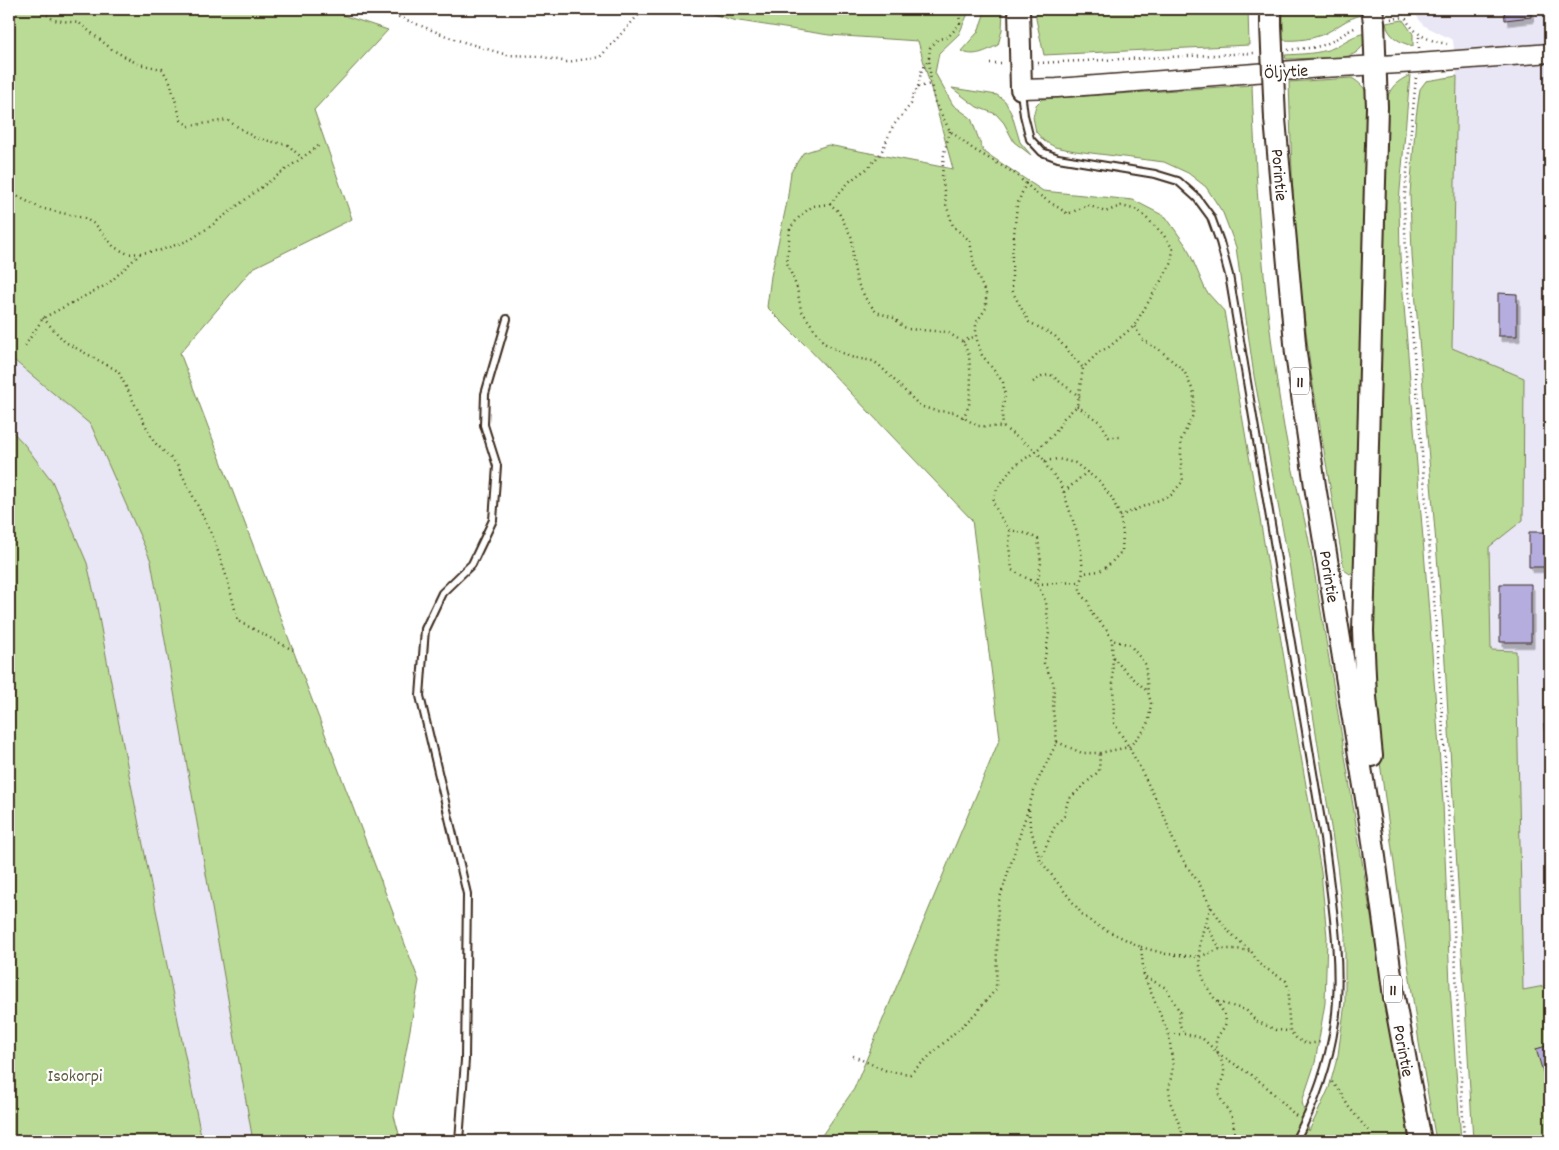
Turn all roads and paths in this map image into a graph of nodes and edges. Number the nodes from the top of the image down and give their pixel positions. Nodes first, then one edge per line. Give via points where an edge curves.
1 (39, 9) edge
2 (392, 9) edge
3 (643, 9) edge
4 (956, 9) edge
5 (1019, 9) edge
6 (1402, 9) edge
7 (1373, 15) edge
8 (1271, 17) edge
9 (1405, 17) junction
10 (1419, 34) junction
11 (1450, 44) dead end
12 (1285, 50) dead end
13 (1260, 53) dead end
14 (1550, 53) edge
15 (929, 58) junction
16 (990, 63) dead end
17 (1020, 63) junction
18 (1418, 63) junction
19 (1376, 65) junction
20 (931, 84) junction
21 (918, 87) junction
22 (1021, 89) junction
23 (950, 131) junction
24 (321, 144) dead end
25 (302, 158) junction
26 (1026, 182) junction
27 (9, 192) edge
28 (830, 204) junction
29 (141, 253) junction
30 (43, 318) junction
31 (507, 319) dead end
32 (1134, 326) junction
33 (976, 337) junction
34 (963, 342) junction
35 (25, 346) dead end
36 (1083, 368) junction
37 (1033, 382) dead end
38 (1080, 396) junction
39 (1078, 406) junction
40 (963, 418) junction
41 (1003, 427) junction
42 (1121, 437) dead end
43 (1036, 451) junction
44 (1045, 461) junction
45 (1087, 472) junction
46 (1064, 492) junction
47 (1120, 516) junction
48 (1010, 530) junction
49 (1083, 573) junction
50 (1080, 582) junction
51 (1037, 584) junction
52 (1112, 640) junction
53 (293, 650) dead end
54 (1112, 656) junction
55 (1148, 692) junction
56 (1058, 742) junction
57 (1129, 747) junction
58 (1100, 753) junction
59 (1028, 807) junction
60 (1372, 835) junction
61 (1040, 860) junction
62 (1211, 907) junction
63 (1206, 921) junction
64 (1142, 946) junction
65 (1220, 949) junction
66 (1251, 951) junction
67 (1199, 956) junction
68 (1144, 976) junction
69 (1218, 1002) junction
70 (1290, 1031) junction
71 (1185, 1034) junction
72 (1169, 1036) junction
73 (1331, 1041) junction
74 (1219, 1054) junction
75 (853, 1056) dead end
76 (1324, 1074) junction
77 (1304, 1124) junction
78 (459, 1141) edge
79 (1181, 1141) edge
80 (1234, 1141) edge
81 (1295, 1141) edge
82 (1371, 1141) edge
83 (1421, 1141) edge
84 (1464, 1141) edge

1 - 25 path via 54,20 79,23 112,50 138,64 162,69 170,82 181,120 189,126 228,120 255,138 288,145
2 - 3 path via 400,17 498,53 567,62 600,57
4 - 15 path via 960,24 948,37 938,39 930,48
5 - 17 highway
6 - 9 path
7 - 9 path
7 - 12 path via 1319,47
7 - 19 highway
8 - 60 highway, Porintie / 11, bridge via 1275,119 1296,354
9 - 10 path
10 - 11 path via 1431,41
10 - 18 path
13 - 17 path
14 - 18 main road, Öljytie
15 - 20 path
15 - 21 path via 921,72
16 - 17 path
17 - 22 highway
18 - 19 main road, Öljytie
18 - 84 path via 1404,204 1406,255 1440,676
19 - 22 main road, Öljytie
19 - 60 highway via 1378,107 1363,631 1376,789
20 - 21 path
20 - 23 path via 935,102
21 - 28 path via 911,104 892,126 881,153
22 - 73 lane via 1030,139 1042,152 1058,158 1156,174 1178,181 1197,198 1211,217 1220,242 1229,275 1324,838 1337,974
23 - 26 path via 973,150
23 - 33 path via 942,177 946,204 953,226 970,241 975,270 986,294 986,308 976,323
24 - 25 path
25 - 29 path via 190,240
26 - 32 path via 1036,193 1068,214 1088,205 1105,212 1121,206 1138,210 1163,234 1172,249 1171,264
26 - 36 path via 1017,205 1012,291 1029,322 1055,336
27 - 29 path via 40,208 84,218 96,225 114,248 128,254
28 - 34 path via 838,211 852,238 857,282 876,312 894,318 908,329 947,332
28 - 40 path via 813,206 790,228 787,263 802,310 824,344 850,357 873,361 920,406 954,412
29 - 30 path via 108,284
30 - 35 path
30 - 53 path via 65,342 118,371 154,442 177,464 213,537 238,621
31 - 78 lane via 485,394 484,425 497,466 493,520 472,564 442,593 426,629 420,696 467,894 465,1060
32 - 36 path
32 - 47 path via 1143,340 1184,371 1194,393 1193,415 1181,440 1183,481 1171,495
33 - 34 path
33 - 41 path via 982,355 1003,382
34 - 40 path via 969,356 972,382 969,406
36 - 38 path
37 - 38 path via 1051,375
38 - 39 path
39 - 42 path via 1101,423 1109,438
39 - 43 path
40 - 41 path via 978,426
41 - 43 path
43 - 44 path
43 - 48 path via 1012,468 996,490 993,502
44 - 45 path via 1058,459 1076,463
44 - 46 path
45 - 46 path
45 - 47 path via 1112,498
46 - 49 path via 1081,550
47 - 49 path via 1122,550 1100,571
48 - 51 path via 1008,546 1012,570
48 - 51 path via 1038,538 1042,563
49 - 50 path
50 - 51 path
50 - 52 path via 1092,614
51 - 56 path via 1046,602 1049,633 1044,664 1054,684 1053,710
52 - 54 path
52 - 55 path via 1130,646 1145,664
54 - 55 path
54 - 57 path via 1114,723
55 - 57 path via 1151,703 1149,719 1145,729
56 - 58 path via 1082,753
56 - 59 path
57 - 58 path
57 - 62 path via 1163,813 1177,850
58 - 61 path via 1099,771 1068,800 1064,816 1054,828
59 - 61 path
59 - 75 path via 998,904 996,989 975,1014 910,1074 888,1071
60 - 83 highway, Porintie / 11 via 1394,997
61 - 64 path via 1082,914 1094,924
62 - 63 path
62 - 66 path via 1228,932
63 - 65 path
63 - 67 path
64 - 67 path via 1166,954
64 - 68 path
65 - 66 path
65 - 67 path
66 - 70 path via 1259,964 1286,981
67 - 69 path via 1207,987
68 - 71 path via 1166,988 1180,1012 1179,1024
68 - 72 path
69 - 70 path via 1246,1010 1256,1021 1276,1030
69 - 74 path via 1226,1019 1224,1029 1216,1037
70 - 73 path via 1307,1044
71 - 72 path
71 - 74 path via 1202,1038
72 - 79 path via 1173,1066 1169,1089 1171,1104 1182,1130
73 - 76 lane
74 - 77 path via 1270,1089
74 - 80 path via 1224,1070 1219,1092 1232,1117
76 - 77 lane
76 - 82 path via 1340,1091 1370,1134
77 - 81 lane

